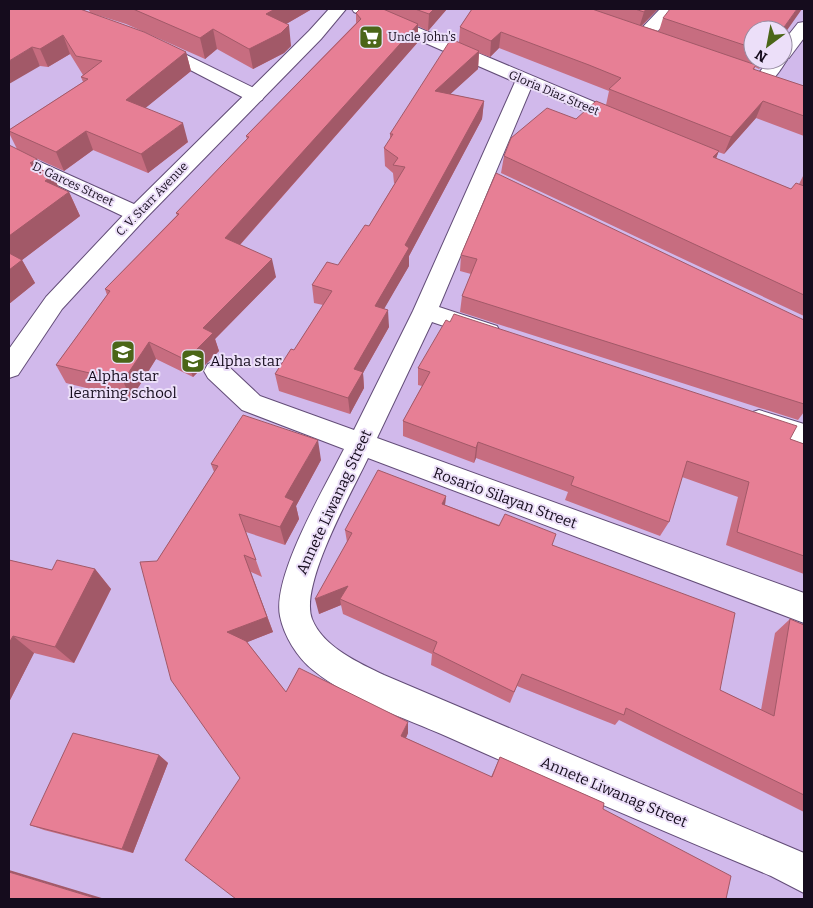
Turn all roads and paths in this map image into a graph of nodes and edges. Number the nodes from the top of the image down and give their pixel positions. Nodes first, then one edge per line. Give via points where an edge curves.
1 (338, 9) edge
2 (360, 9) edge
3 (669, 9) edge
4 (804, 27) edge
5 (626, 30) edge
6 (136, 36) edge
7 (644, 36) junction
8 (793, 41) edge
9 (663, 42) edge
10 (775, 70) edge
11 (746, 72) edge
12 (525, 81) junction
13 (255, 96) junction
14 (639, 128) edge
15 (9, 154) edge
16 (137, 214) junction
17 (425, 311) junction
18 (510, 339) edge
19 (9, 368) edge
20 (217, 371) dead end
21 (738, 414) edge
22 (804, 436) edge
23 (360, 444) junction
24 (804, 608) edge
25 (804, 874) edge

1 - 13 street, C. V. Starr Avenue
2 - 12 street, Gloria Diaz Street
3 - 7 street
4 - 8 street
5 - 7 street
6 - 13 street
7 - 9 street
10 - 11 street via 772,81
12 - 14 street, Gloria Diaz Street
12 - 17 street, Annete Liwanag Street via 492,180
13 - 16 street, C. V. Starr Avenue
15 - 16 street, D. Garces Street
16 - 19 street, C. V. Starr Avenue via 54,303
17 - 18 street
17 - 23 street, Annete Liwanag Street
20 - 23 street, Rosario Silayan Street via 251,403
21 - 22 street
23 - 24 street, Rosario Silayan Street
23 - 25 street, Annete Liwanag Street via 303,564 294,593 296,623 314,650 346,674

